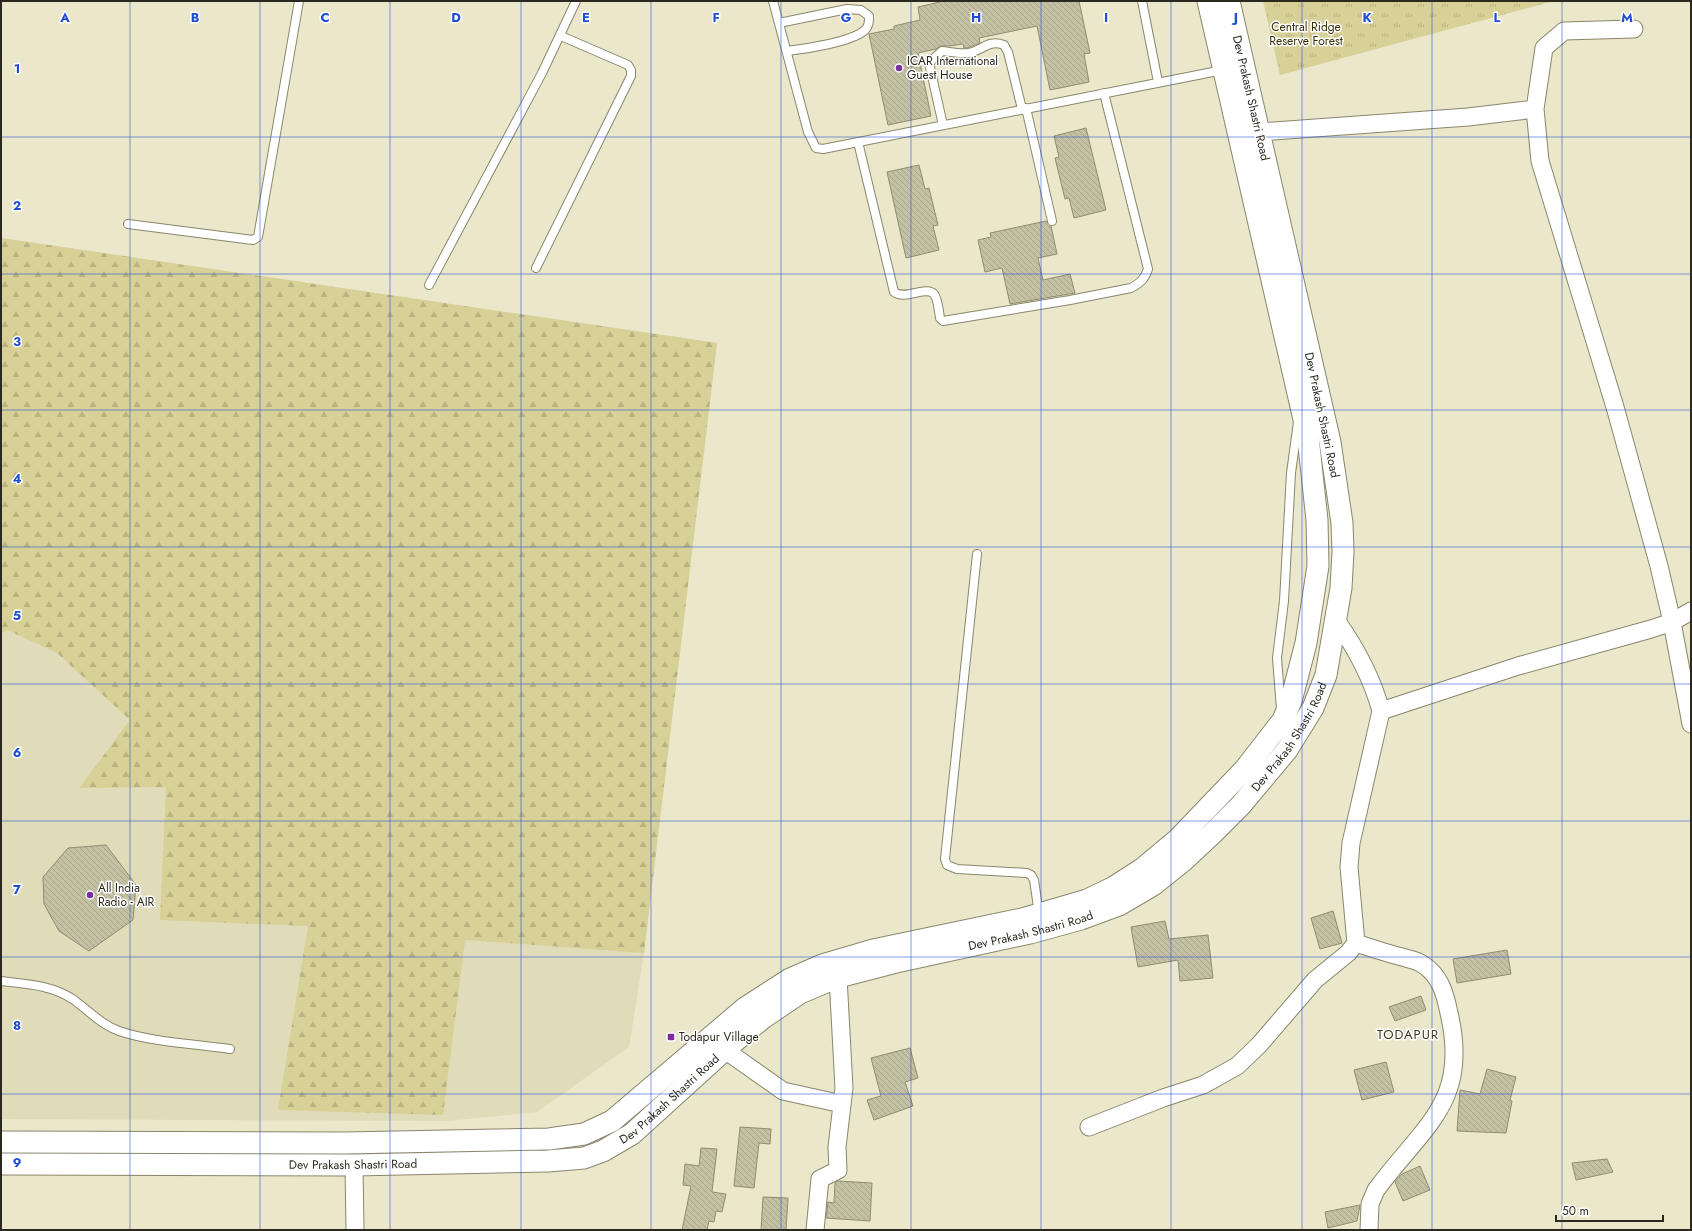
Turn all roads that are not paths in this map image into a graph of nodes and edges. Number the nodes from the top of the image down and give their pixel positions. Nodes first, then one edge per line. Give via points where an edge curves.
1 (299, 1) edge
2 (576, 1) edge
3 (773, 1) edge
4 (1142, 1) edge
5 (1208, 1) edge
6 (1229, 1) edge
7 (779, 23) junction
8 (1634, 29) dead end
9 (561, 36) junction
10 (787, 51) junction
11 (1223, 70) junction
12 (1158, 82) junction
13 (1104, 93) junction
14 (1024, 109) junction
15 (1535, 110) junction
16 (943, 125) junction
17 (1259, 132) junction
18 (858, 142) junction
19 (1052, 221) dead end
20 (128, 224) dead end
21 (536, 268) dead end
22 (429, 285) dead end
23 (1300, 406) junction
24 (977, 554) dead end
25 (1313, 605) junction
26 (1691, 611) edge
27 (1337, 615) junction
28 (1672, 622) junction
29 (1381, 711) junction
30 (1283, 720) junction
31 (1691, 724) edge
32 (1039, 915) junction
33 (1356, 943) junction
34 (838, 977) junction
35 (1, 981) edge
36 (230, 1049) dead end
37 (725, 1050) junction
38 (842, 1104) junction
39 (1089, 1127) dead end
40 (1, 1142) edge
41 (344, 1143) junction
42 (1, 1164) edge
43 (349, 1165) junction
44 (355, 1230) edge
45 (815, 1230) edge
46 (1369, 1230) edge

1 - 20 lane via 258,237 252,240
2 - 9 lane
3 - 7 lane
4 - 12 lane
5 - 11 street, Dev Prakash Shastri Road
6 - 17 street, Dev Prakash Shastri Road
7 - 10 lane
7 - 10 lane via 847,9 862,10 869,16 869,24 865,30 850,38
8 - 15 street via 1564,31 1544,48
9 - 21 lane via 628,65 632,70
9 - 22 lane
10 - 18 lane via 808,132 816,148
11 - 12 lane
11 - 23 street, Dev Prakash Shastri Road
12 - 13 lane
13 - 14 lane
13 - 18 lane via 1148,269 1140,283 1131,288 943,321 932,292 901,296 894,292
14 - 16 lane
14 - 16 lane via 1004,45 997,42 986,44 968,53 942,51 929,62
14 - 19 lane
15 - 17 street
15 - 28 street via 1540,161 1616,407
16 - 18 lane
17 - 27 street, Dev Prakash Shastri Road via 1335,466 1343,552
23 - 25 street, Dev Prakash Shastri Road via 1308,437 1318,520 1318,566
23 - 30 lane via 1291,473 1285,586 1277,658
24 - 32 lane via 945,859 947,864 957,868 1031,875
25 - 27 street
25 - 30 street, Dev Prakash Shastri Road via 1293,694
26 - 28 street
27 - 29 street via 1361,659
27 - 34 street, Dev Prakash Shastri Road via 1326,675 1320,693 1287,750 1219,828 1183,862 1153,885 1119,905 1081,920
28 - 29 street via 1518,666
28 - 31 street
29 - 33 street via 1350,843 1349,867
30 - 32 street, Dev Prakash Shastri Road via 1218,798 1160,856 1107,891
32 - 41 street, Dev Prakash Shastri Road via 873,950 822,965 790,979 745,1008 612,1121 584,1134 549,1139
33 - 39 street via 1348,953 1315,980 1259,1045 1237,1066 1203,1085
33 - 46 street via 1421,963 1434,974 1443,989 1453,1033 1455,1056 1453,1077 1442,1106 1376,1190 1370,1204
34 - 37 street, Dev Prakash Shastri Road via 787,1001
34 - 38 street via 844,1088
35 - 36 lane via 55,990 73,999 105,1024 119,1031
37 - 38 street via 783,1091
37 - 43 street, Dev Prakash Shastri Road via 632,1134 617,1144 589,1156 554,1161
38 - 45 street via 837,1147 838,1170 820,1179
40 - 41 street, Dev Prakash Shastri Road
41 - 43 street
42 - 43 street, Dev Prakash Shastri Road
43 - 44 street

